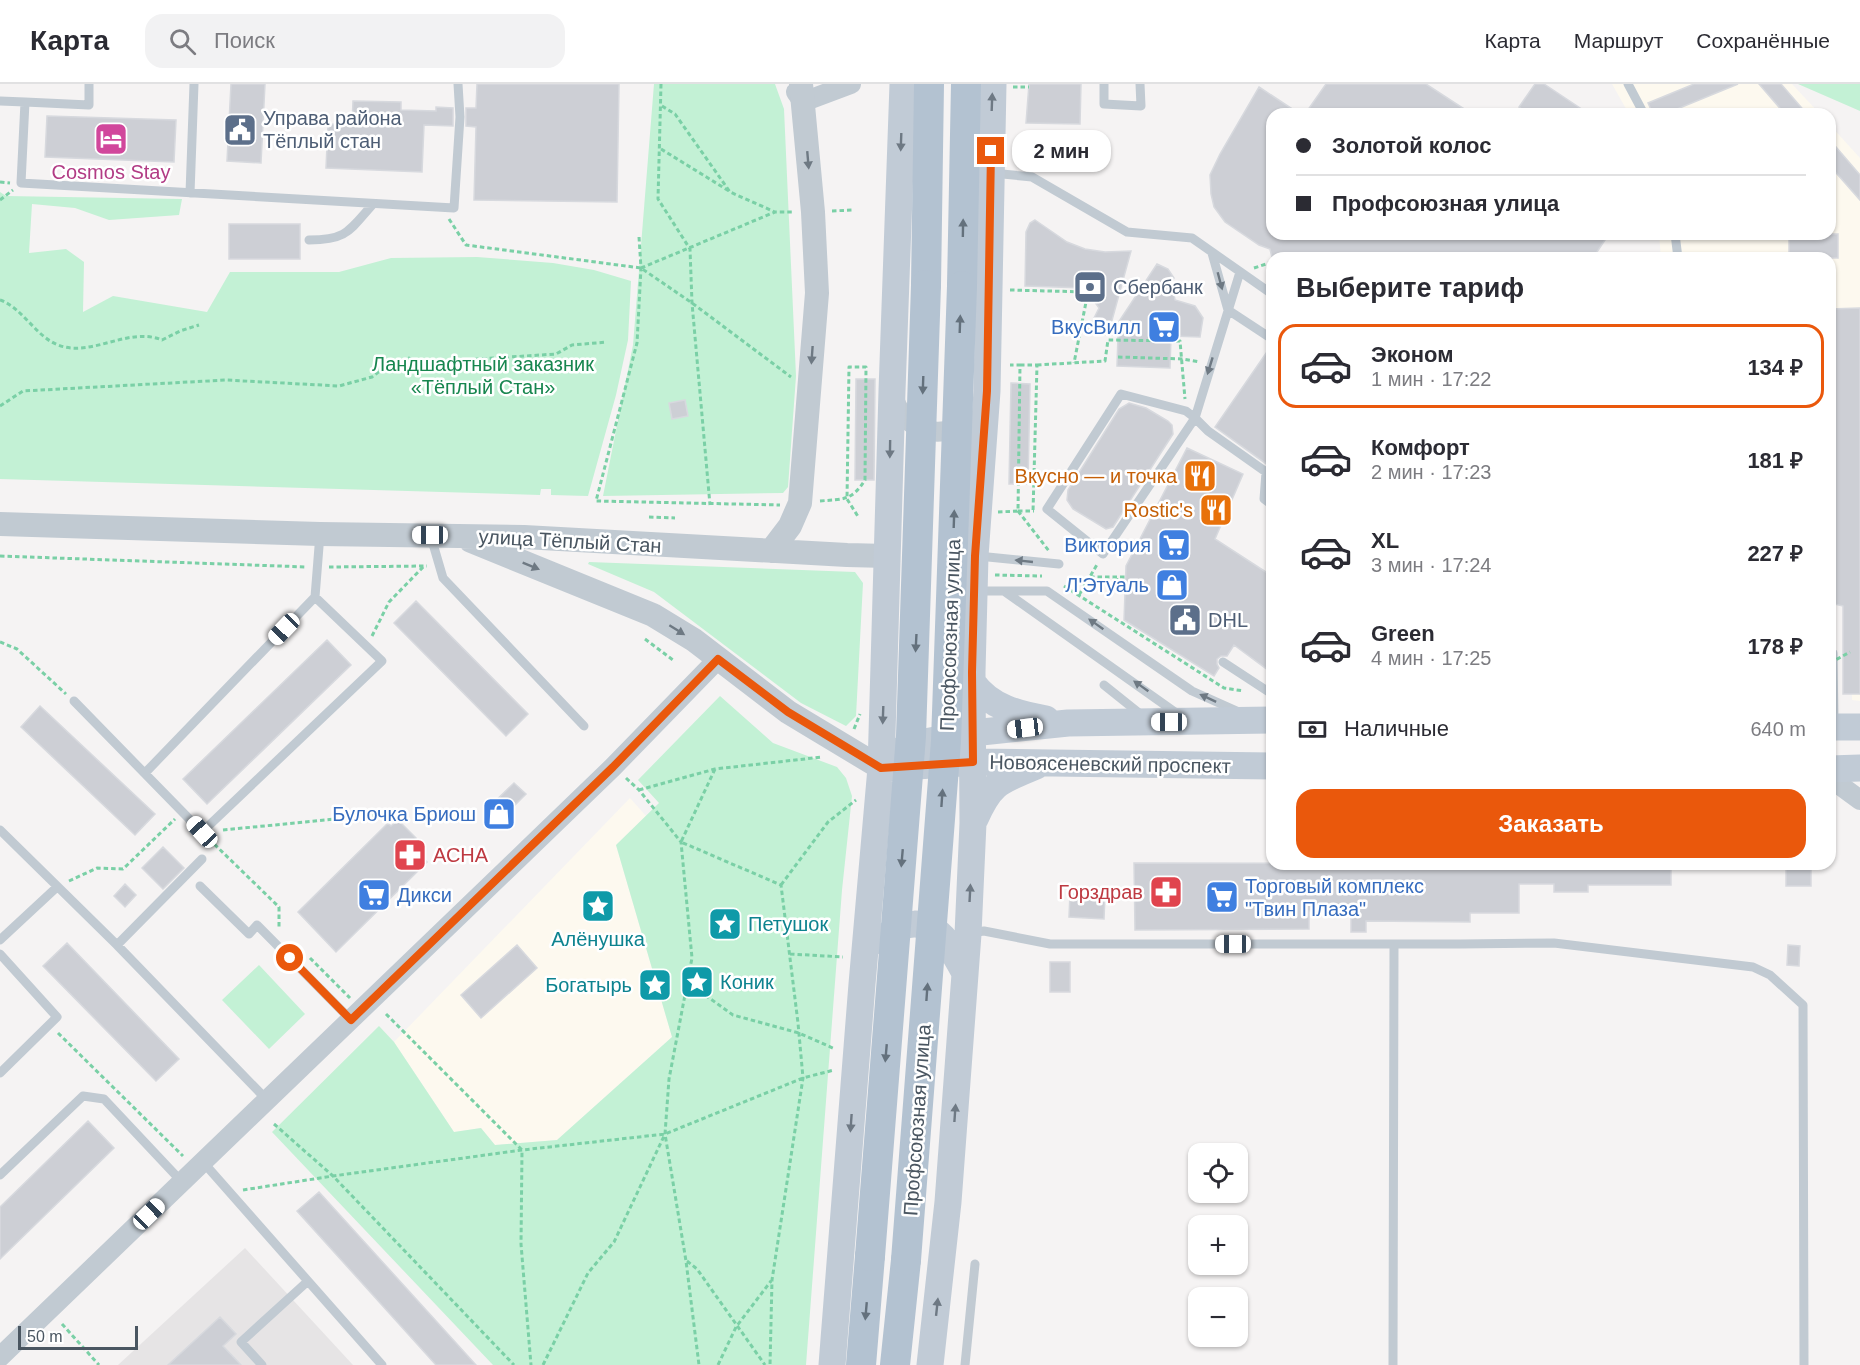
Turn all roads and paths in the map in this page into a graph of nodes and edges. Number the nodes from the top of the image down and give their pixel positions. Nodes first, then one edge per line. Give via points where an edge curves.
1 (89, 84) edge
2 (194, 84) edge
3 (458, 84) edge
4 (662, 84) edge
5 (851, 84) edge
6 (903, 84) edge
7 (929, 84) edge
8 (966, 84) edge
9 (1104, 84) edge
10 (1140, 84) edge
11 (1628, 84) edge
12 (999, 85) edge
13 (1029, 87) dead end
14 (798, 90) edge
15 (0, 101) edge
16 (25, 102) junction
17 (661, 106) junction
18 (1641, 108) edge
19 (660, 148) junction
20 (990, 173) junction
21 (730, 192) junction
22 (190, 193) junction
23 (373, 204) junction
24 (442, 207) junction
25 (852, 210) dead end
26 (825, 211) dead end
27 (775, 212) junction
28 (795, 212) dead end
29 (639, 237) dead end
30 (309, 240) dead end
31 (690, 249) junction
32 (1212, 253) junction
33 (641, 268) junction
34 (1240, 272) junction
35 (1010, 290) dead end
36 (1266, 290) edge
37 (0, 300) edge
38 (692, 303) junction
39 (1228, 310) junction
40 (199, 325) dead end
41 (1127, 335) dead end
42 (1266, 335) edge
43 (1157, 336) dead end
44 (1126, 340) junction
45 (1158, 341) junction
46 (607, 342) dead end
47 (1118, 357) dead end
48 (1182, 358) junction
49 (1074, 363) junction
50 (1211, 364) junction
51 (1010, 365) dead end
52 (1020, 365) junction
53 (1037, 365) junction
54 (797, 382) dead end
55 (891, 391) junction
56 (987, 391) junction
57 (0, 406) edge
58 (1186, 411) junction
59 (1195, 418) junction
60 (1266, 472) edge
61 (1266, 472) edge
62 (847, 499) junction
63 (1266, 500) edge
64 (819, 501) dead end
65 (710, 505) junction
66 (787, 505) dead end
67 (1047, 509) junction
68 (1018, 511) junction
69 (994, 512) dead end
70 (1033, 512) junction
71 (650, 517) dead end
72 (675, 518) dead end
73 (859, 518) dead end
74 (0, 524) edge
75 (320, 534) junction
76 (430, 535) junction
77 (458, 536) junction
78 (771, 551) junction
79 (1103, 554) junction
80 (0, 556) edge
81 (887, 556) junction
82 (1059, 564) joint
83 (424, 566) junction
84 (440, 566) junction
85 (317, 567) junction
86 (982, 570) junction
87 (1047, 577) dead end
88 (1090, 577) junction
89 (1113, 577) junction
90 (1126, 577) dead end
91 (1055, 581) dead end
92 (1124, 585) dead end
93 (925, 590) dead end
94 (945, 590) dead end
95 (1003, 591) junction
96 (1079, 595) junction
97 (315, 597) junction
98 (894, 607) junction
99 (645, 639) dead end
100 (0, 642) edge
101 (366, 646) junction
102 (1850, 652) dead end
103 (718, 659) junction
104 (673, 660) dead end
105 (1836, 660) edge
106 (1223, 662) dead end
107 (1836, 681) edge
108 (972, 683) junction
109 (1104, 685) dead end
110 (1266, 690) edge
111 (1253, 693) dead end
112 (74, 701) joint
113 (1264, 720) edge
114 (1150, 722) junction
115 (1188, 722) junction
116 (1068, 723) junction
117 (584, 726) dead end
118 (1841, 727) edge
119 (972, 733) junction
120 (830, 756) dead end
121 (973, 762) junction
122 (1045, 762) junction
123 (1266, 766) edge
124 (613, 767) junction
125 (881, 768) junction
126 (1860, 768) edge
127 (715, 769) junction
128 (1836, 769) edge
129 (145, 773) junction
130 (1836, 782) edge
131 (639, 790) junction
132 (856, 800) dead end
133 (1860, 800) edge
134 (183, 812) junction
135 (397, 813) dead end
136 (973, 823) junction
137 (0, 830) edge
138 (202, 832) junction
139 (681, 842) junction
140 (202, 859) dead end
141 (781, 885) junction
142 (200, 886) dead end
143 (57, 887) junction
144 (968, 934) junction
145 (286, 936) dead end
146 (0, 940) edge
147 (1394, 944) junction
148 (117, 945) junction
149 (303, 951) dead end
150 (0, 954) edge
151 (790, 954) junction
152 (843, 957) dead end
153 (965, 973) junction
154 (687, 982) junction
155 (862, 984) junction
156 (351, 999) dead end
157 (386, 1014) dead end
158 (351, 1020) junction
159 (50, 1024) junction
160 (799, 1033) junction
161 (835, 1049) dead end
162 (834, 1070) dead end
163 (0, 1073) edge
164 (803, 1078) junction
165 (268, 1101) junction
166 (274, 1124) dead end
167 (665, 1134) junction
168 (522, 1150) junction
169 (183, 1156) dead end
170 (204, 1162) junction
171 (0, 1175) edge
172 (333, 1176) junction
173 (183, 1182) junction
174 (230, 1192) junction
175 (686, 1261) junction
176 (975, 1264) dead end
177 (772, 1280) junction
178 (308, 1281) junction
179 (62, 1324) dead end
180 (736, 1327) junction
181 (0, 1356) edge
182 (99, 1365) edge
183 (262, 1365) edge
184 (382, 1365) edge
185 (514, 1365) edge
186 (531, 1365) edge
187 (543, 1365) edge
188 (699, 1365) edge
189 (718, 1365) edge
190 (765, 1365) edge
191 (770, 1365) edge
192 (832, 1365) edge
193 (861, 1365) edge
194 (895, 1365) edge
195 (930, 1365) edge
196 (965, 1365) edge
197 (1393, 1365) edge
198 (1804, 1365) edge

1 - 16 lane via 89,105
2 - 22 lane
3 - 24 lane via 460,117 454,208
4 - 17 path
5 - 14 street
6 -> 55 main road
7 -> 193 main road, Профсоюзная улица, bridge via 911,736
194 -> 8 main road, Профсоюзная улица, bridge via 946,741
9 - 10 lane via 1104,104 1141,106
11 - 18 lane
12 - 13 path
20 -> 12 main road, Профсоюзная улица
14 -> 78 street via 813,212 817,293 800,503 790,526
15 - 16 lane
16 - 22 lane via 21,183
17 - 19 path
17 - 21 path via 675,114
19 - 21 path
19 - 31 path via 658,199
20 - 32 lane via 1032,177 1126,232 1192,238
20 - 56 main road, Профсоюзная улица
21 - 27 path
22 - 23 lane
23 - 24 lane
23 - 30 lane via 345,234 329,240
24 - 33 path via 466,245
25 - 26 path
27 - 28 path
27 - 31 path
29 - 33 path
31 - 33 path
31 - 38 path
32 - 34 lane
32 -> 39 lane
33 - 38 path
33 - 65 path via 637,343 596,501
34 - 36 lane
34 - 39 lane
35 - 49 path via 1088,292
37 - 40 path via 44,337 75,348 150,335 162,340
38 - 54 path
38 - 65 path
39 - 42 lane
39 - 50 lane
41 - 44 path
43 - 45 path
44 - 45 path
44 - 49 path via 1108,340 1105,361
45 - 48 path via 1180,341
46 - 57 path via 572,345 545,355 418,363 409,358 372,377 339,386 226,380 35,391 23,392
47 - 48 path
48 - 50 path
48 - 58 path
49 - 53 path
50 -> 59 lane
51 - 52 path
52 - 53 path
52 - 68 path
53 - 70 path
55 - 56 street via 902,416 914,427 928,431 961,426 972,417
55 -> 81 main road
56 - 86 main road, Профсоюзная улица
58 - 59 lane
58 - 67 lane via 1121,394
59 - 60 lane
59 - 79 lane
61 - 63 lane
62 - 62 path via 849,367 866,367 865,480 858,492
62 - 64 path
62 - 73 path
65 - 66 path
67 - 70 path
67 - 79 lane
68 - 69 path
68 - 70 path
68 - 82 path
71 - 72 path
74 - 75 street, улица Тёплый Стан
75 - 76 street, улица Тёплый Стан
75 - 85 lane
76 - 77 street, улица Тёплый Стан
76 - 84 lane
77 - 78 street, улица Тёплый Стан
77 -> 103 street via 653,615
78 - 81 street, улица Тёплый Стан
79 - 88 path
80 - 85 path
81 - 86 main road
81 - 98 main road
82 -> 86 lane
83 - 84 path
83 - 85 path
83 - 101 path via 389,602
84 - 117 lane via 443,578
85 - 97 lane
86 - 87 path
86 - 94 lane
86 - 95 lane
86 - 108 main road, Профсоюзная улица
88 - 89 path
88 - 96 path
89 - 90 path
89 - 92 path
91 - 96 path
93 - 98 lane
113 -> 95 lane via 1192,691 1047,591
115 -> 95 lane
96 - 111 path via 1224,688
97 - 101 lane
97 - 129 lane
98 -> 125 main road
99 - 104 path
100 - 112 path via 17,649
101 - 138 lane via 382,661
102 - 105 path, bridge
103 - 124 street
103 - 125 street via 788,712
106 - 110 lane
107 - 118 lane
108 - 116 main road via 1009,711
108 - 119 main road, Профсоюзная улица
109 - 114 lane
112 - 129 lane
113 - 115 main road, Новоясеневский проспект
114 - 115 main road, Новоясеневский проспект
114 - 116 main road, Новоясеневский проспект
116 - 119 main road, Новоясеневский проспект
119 - 121 main road, Профсоюзная улица
119 - 125 main road, Новоясеневский проспект via 899,751
120 - 127 path
121 - 122 main road, Новоясеневский проспект
121 - 125 main road, Новоясеневский проспект
121 - 136 main road, Профсоюзная улица
122 - 123 main road, Новоясеневский проспект
122 - 136 main road via 990,789
124 - 131 path
124 - 158 street
125 - 155 main road
126 - 128 main road
127 - 131 path
127 - 139 path
129 - 134 lane
130 - 133 street
131 - 139 path
132 - 141 path via 828,822
134 - 138 lane
134 - 143 path via 123,869 97,868
135 - 138 path
144 -> 136 main road, Профсоюзная улица
137 - 143 lane
138 - 145 path via 279,907 279,928
139 - 141 path
139 - 154 path via 692,958
140 - 148 lane
141 - 151 path
142 - 158 lane via 249,934 257,925
143 - 146 lane
143 - 148 lane
144 - 147 lane via 984,931 1050,944
144 - 153 main road, Профсоюзная улица
147 - 197 lane
147 - 198 lane via 1554,943 1753,967 1770,975 1803,1005
148 - 165 lane
149 - 156 path
150 - 159 lane via 57,1017
151 - 152 path
151 - 160 path
153 - 155 main road via 944,939 926,925 905,924 888,933 874,953
195 -> 153 main road, Профсоюзная улица via 948,1202
154 - 160 path via 733,1015
154 - 167 path via 669,1079
155 -> 192 main road
157 - 168 path
158 - 165 street
159 - 163 lane
159 - 169 path
160 - 161 path
160 - 164 path
162 - 164 path
164 - 167 path
164 - 177 path
165 - 170 street
166 - 172 path
167 - 168 path
167 - 175 path
167 - 187 path via 614,1242 588,1273
168 - 172 path
168 - 186 path via 520,1244
170 - 173 street
170 - 174 lane
171 - 173 lane via 83,1096 104,1099
172 - 174 path
172 - 185 path
173 - 181 street
174 - 178 lane
175 - 180 path via 697,1269
175 - 188 path
176 - 196 lane
177 - 180 path
177 - 191 path
178 - 183 lane via 241,1342
178 - 184 lane
179 - 182 path
180 - 189 path
180 - 190 path

